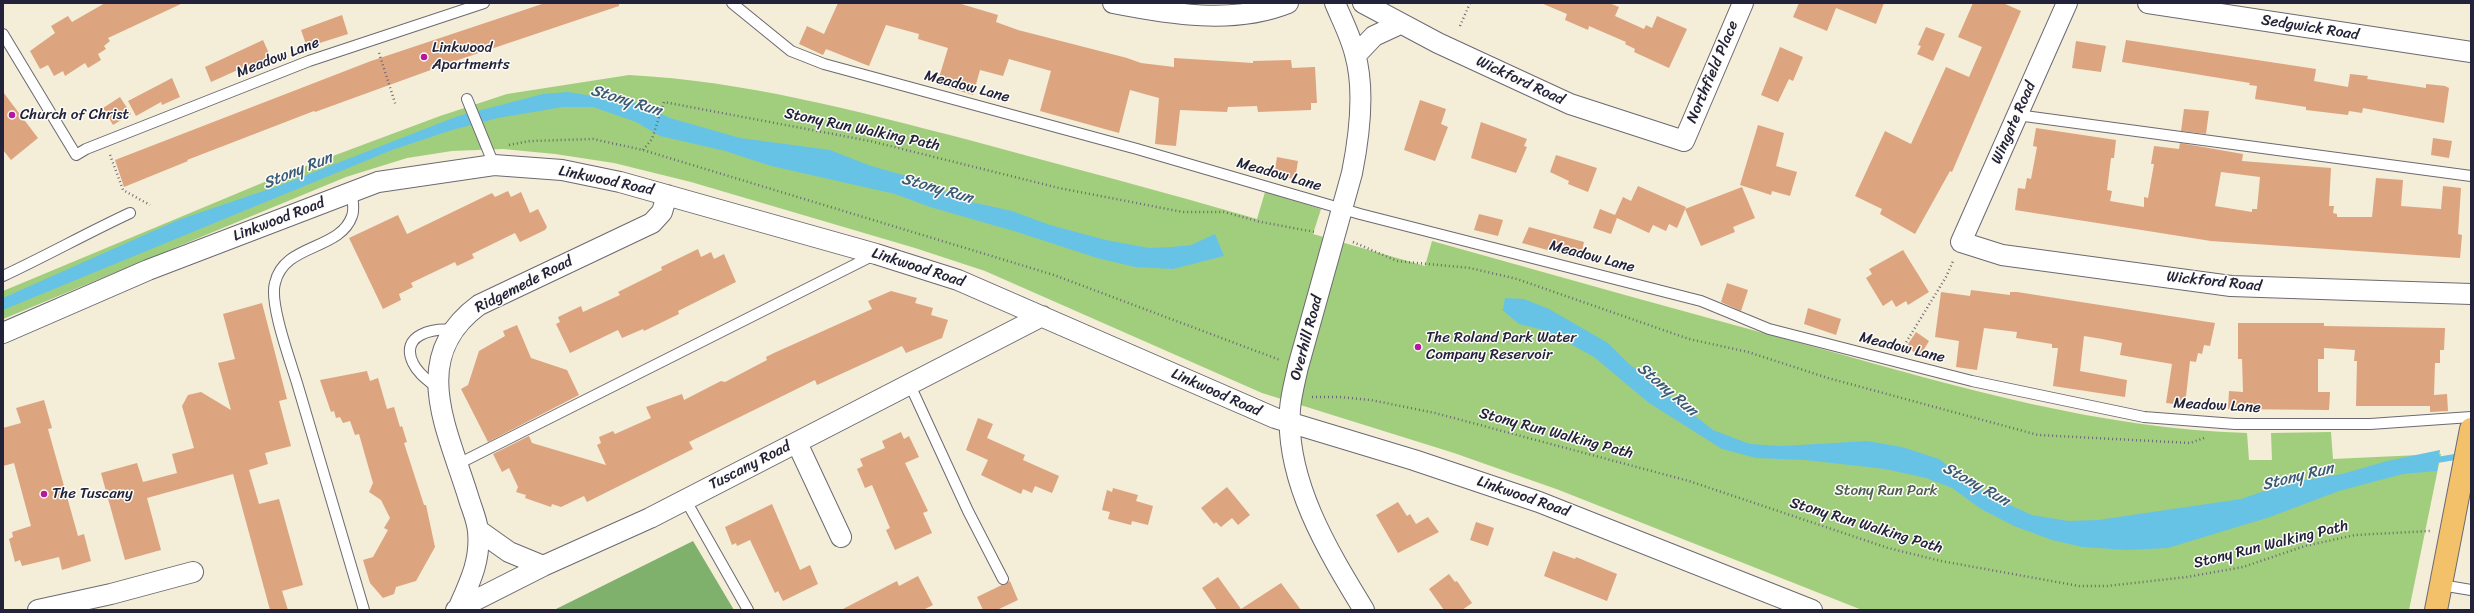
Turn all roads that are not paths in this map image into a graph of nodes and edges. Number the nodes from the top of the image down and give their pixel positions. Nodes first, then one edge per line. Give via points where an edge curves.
1 (484, 3) edge
2 (732, 3) edge
3 (1113, 3) edge
4 (1288, 3) edge
5 (1335, 3) edge
6 (1363, 3) edge
7 (1743, 3) edge
8 (2067, 3) edge
9 (2148, 3) edge
10 (1400, 24) junction
11 (3, 34) edge
12 (2471, 52) edge
13 (1356, 55) junction
14 (467, 99) dead end
15 (2017, 115) junction
16 (1684, 141) joint
17 (490, 154) junction
18 (2471, 176) edge
19 (352, 192) junction
20 (667, 195) junction
21 (1342, 209) junction
22 (130, 213) dead end
23 (1961, 242) joint
24 (876, 254) junction
25 (3, 276) edge
26 (2471, 294) edge
27 (1042, 316) junction
28 (454, 330) junction
29 (3, 333) edge
30 (910, 385) junction
31 (437, 388) junction
32 (1290, 423) junction
33 (2471, 427) edge
34 (797, 443) junction
35 (458, 464) junction
36 (685, 499) junction
37 (478, 530) junction
38 (841, 536) dead end
39 (543, 566) junction
40 (193, 572) dead end
41 (1003, 579) dead end
42 (2441, 585) junction
43 (2471, 590) edge
44 (457, 609) edge
45 (38, 610) edge
46 (364, 610) edge
47 (748, 610) edge
48 (1364, 610) edge
49 (1812, 610) edge
50 (2436, 610) edge

1 - 11 lane, Meadow Lane via 309,61 76,155
2 - 21 lane, Meadow Lane via 790,51 806,58 1137,149
3 - 4 street via 1141,9 1216,16 1246,14
5 - 13 street, Overhill Road
6 - 10 street, Wickford Road
7 - 16 street, Northfield Place
8 - 15 street, Wingate Road
9 - 12 street, Sedgwick Road
10 - 13 street via 1374,36
10 - 16 street, Wickford Road via 1570,104
13 - 21 street, Overhill Road via 1359,99 1358,144
14 - 17 lane
15 - 18 lane
15 - 23 street, Wingate Road
17 - 19 street, Linkwood Road via 378,182
17 - 20 street, Linkwood Road
19 - 29 street, Linkwood Road via 148,270
19 - 46 lane via 352,215 347,226 339,233 302,250 285,264 275,281 273,291 290,360
20 - 24 street, Linkwood Road
20 - 28 street, Ridgemede Road via 662,212 652,223 479,305 465,316
21 - 32 street, Overhill Road via 1298,367
21 - 33 lane, Meadow Lane via 1701,301 1769,329 1894,362 2144,417 2236,424
22 - 25 lane via 87,232 50,254
23 - 26 street, Wickford Road via 2002,255 2231,286
24 - 27 street, Linkwood Road via 958,280
24 - 35 lane
27 - 30 street, Tuscany Road
27 - 32 street, Linkwood Road via 1254,410
28 - 31 street, Ridgemede Road via 439,361
28 - 31 lane via 426,331 412,344 412,363
30 - 34 street, Tuscany Road
30 - 41 lane via 968,511
31 - 35 street, Ridgemede Road
32 - 48 street, Overhill Road via 1299,477 1308,503 1338,566
32 - 49 street, Linkwood Road via 1414,460 1539,502
33 - 42 main road
34 - 36 street, Tuscany Road
34 - 38 street
35 - 37 street, Ridgemede Road
36 - 39 street, Tuscany Road via 650,518
36 - 47 lane
37 - 39 street via 509,552
37 - 44 street, Ridgemede Road via 476,567
39 - 44 street, Tuscany Road
40 - 45 street
42 - 43 lane
42 - 50 main road

